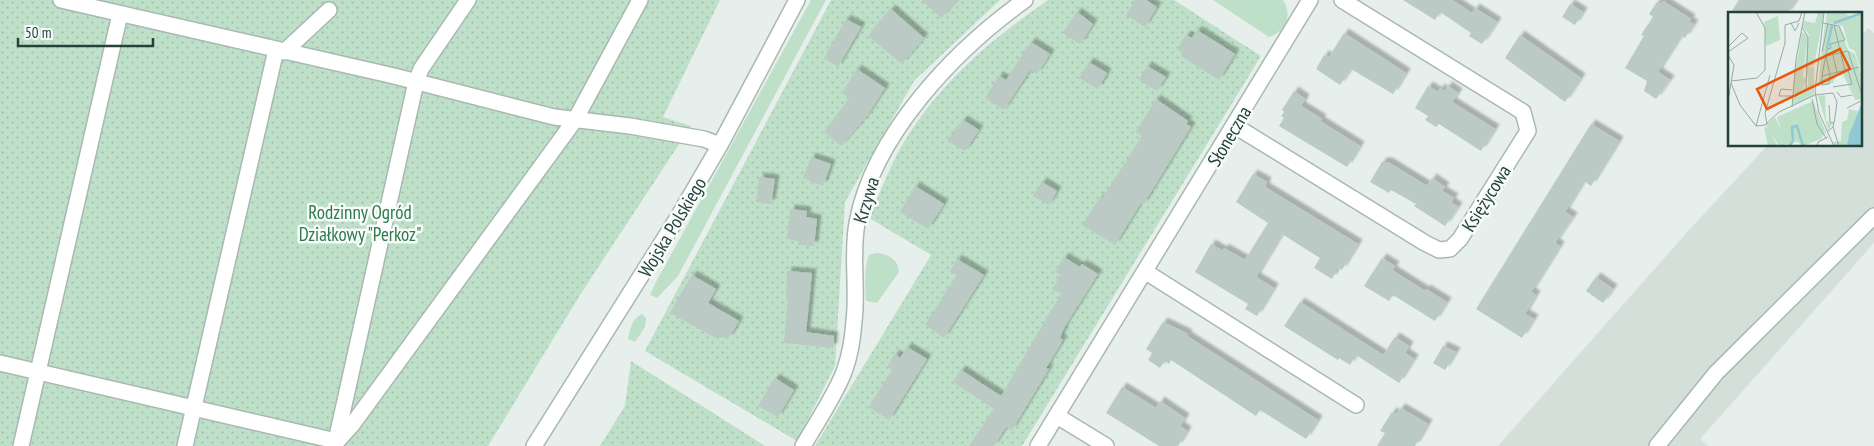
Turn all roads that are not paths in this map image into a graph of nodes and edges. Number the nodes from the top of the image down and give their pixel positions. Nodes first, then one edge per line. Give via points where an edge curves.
1 (61, 0) edge
2 (468, 0) edge
3 (640, 0) edge
4 (797, 0) edge
5 (1025, 0) edge
6 (1310, 0) edge
7 (1342, 0) edge
8 (329, 10) dead end
9 (120, 14) junction
10 (280, 51) junction
11 (416, 82) junction
12 (575, 120) junction
13 (1235, 126) junction
14 (720, 145) junction
15 (1874, 216) edge
16 (1146, 272) junction
17 (0, 363) edge
18 (39, 372) junction
19 (1356, 405) dead end
20 (193, 408) junction
21 (1057, 416) junction
22 (335, 444) edge
23 (21, 446) edge
24 (185, 446) edge
25 (534, 446) edge
26 (803, 446) edge
27 (1038, 446) edge
28 (1106, 446) edge
29 (1657, 446) edge

1 - 9 street
2 - 11 street via 421,69
3 - 12 street
4 - 14 street, Wojska Polskiego
5 - 26 street, Krzywa via 973,40 942,74 893,136 878,163 866,190 857,224 854,321 845,370
6 - 13 street, Słoneczna
7 - 13 street, Księżycowa via 1523,112 1528,131 1460,239 1450,249 1439,250 1425,243
8 - 10 street
9 - 10 street
9 - 18 street
10 - 11 street
10 - 20 street
11 - 12 street
11 - 22 street
12 - 14 street via 704,139
12 - 22 street
13 - 16 street, Słoneczna
14 - 25 street, Wojska Polskiego via 637,285
15 - 29 street via 1716,373
16 - 19 street
16 - 21 street, Słoneczna
17 - 18 street
18 - 20 street
18 - 23 street
20 - 22 street
20 - 24 street
21 - 27 street, Słoneczna
21 - 28 street

